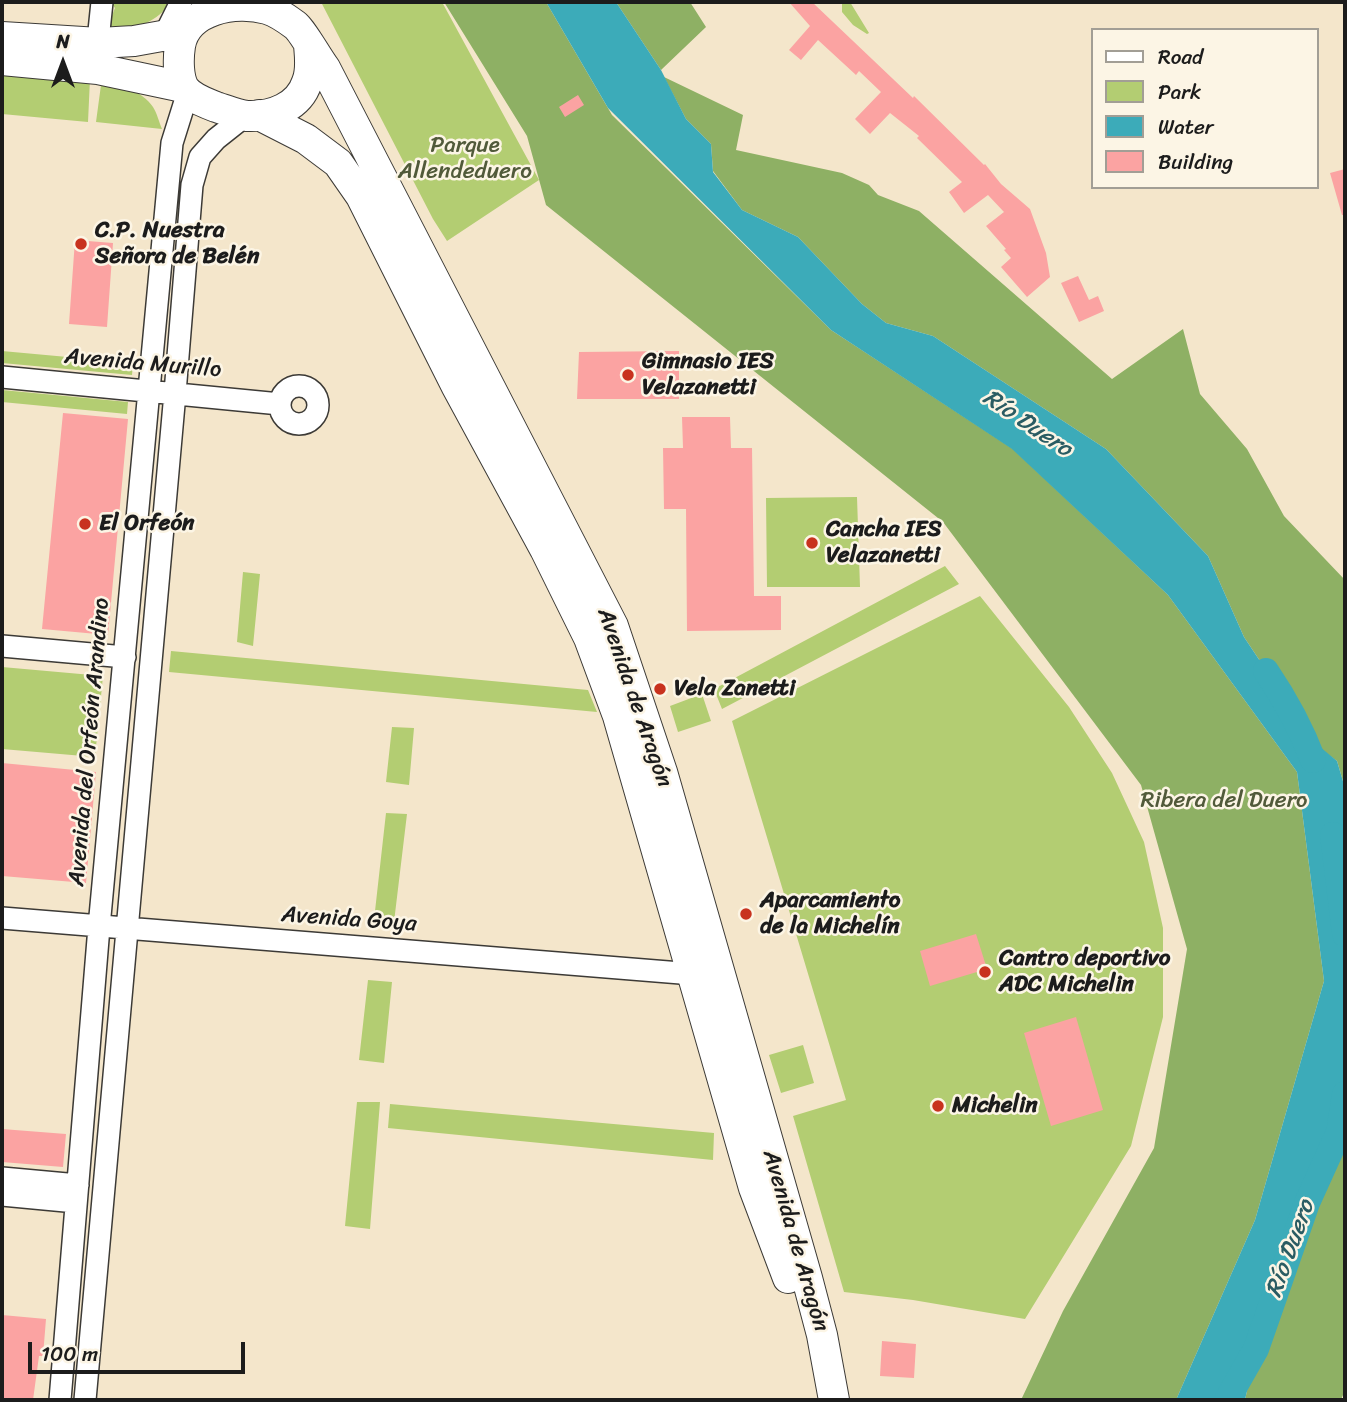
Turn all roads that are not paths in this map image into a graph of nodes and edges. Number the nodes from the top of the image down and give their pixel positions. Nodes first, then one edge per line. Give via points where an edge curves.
1 (102, 2) edge
2 (182, 19) edge
3 (298, 25) edge
4 (99, 32) dead end
5 (2, 37) edge
6 (2, 60) edge
7 (186, 89) junction
8 (252, 115) junction
9 (2, 377) edge
10 (149, 391) junction
11 (175, 393) junction
12 (280, 404) dead end
13 (2, 646) edge
14 (125, 657) junction
15 (2, 918) edge
16 (99, 927) junction
17 (126, 929) junction
18 (693, 974) junction
19 (741, 1051) junction
20 (11, 1187) edge
21 (77, 1194) junction
22 (60, 1400) edge
23 (85, 1400) edge
24 (832, 1400) edge

1 - 4 street
2 - 3 highway via 235,5 268,9
2 - 5 highway via 134,41
2 - 7 highway via 179,66
3 - 8 highway via 310,68 303,93 286,108
3 - 19 highway, Avenida de Aragón via 325,68 613,626 662,772
6 - 7 highway via 98,69
7 - 8 highway via 204,102
7 - 10 street, Avenida del Orfeón Arandino via 172,143
8 - 11 street via 216,139 200,157 195,171
8 - 18 highway, Avenida de Aragón via 306,139 338,163 362,196 551,561 589,638 618,716
9 - 10 street, Avenida Murillo
10 - 11 street, Avenida Murillo
10 - 14 street, Avenida del Orfeón Arandino
11 - 12 street, Avenida Murillo
11 - 17 street
13 - 14 street
14 - 16 street, Avenida del Orfeón Arandino
15 - 16 street, Avenida Goya
16 - 17 street, Avenida Goya
16 - 21 street, Avenida del Orfeón Arandino
17 - 18 street, Avenida Goya
17 - 23 street
18 - 19 street via 729,1047
18 - 24 highway, Avenida de Aragón via 754,1188
19 - 24 highway, Avenida de Aragón via 822,1335
20 - 21 street
21 - 22 street, Avenida del Orfeón Arandino

